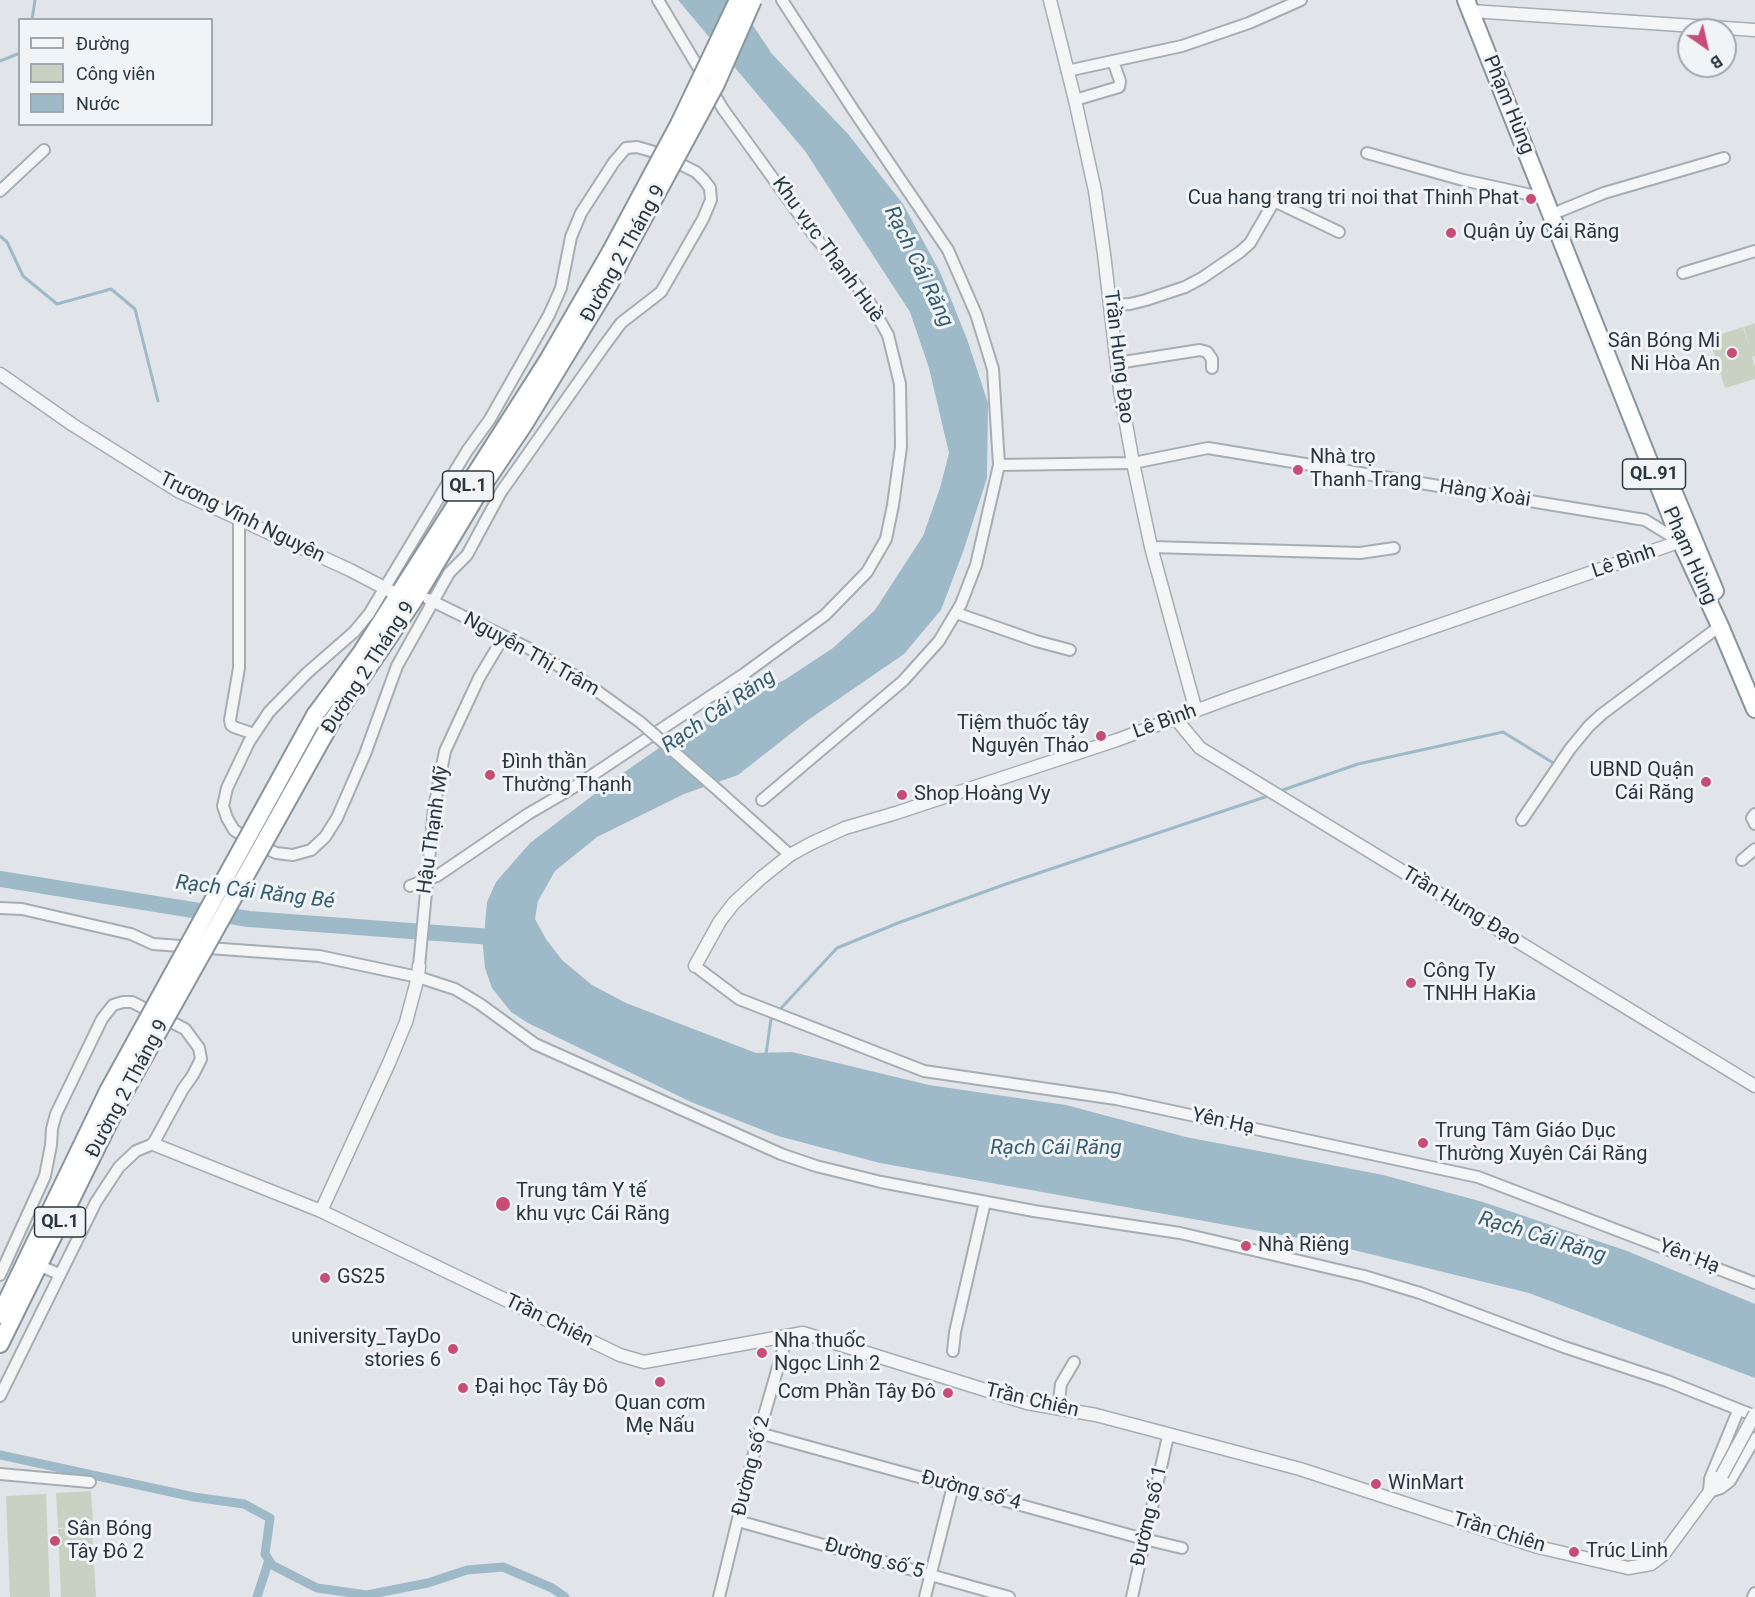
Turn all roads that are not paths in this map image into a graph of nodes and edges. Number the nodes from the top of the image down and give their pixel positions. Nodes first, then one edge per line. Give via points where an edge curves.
1 (658, 0) edge
2 (738, 0) edge
3 (753, 0) edge
4 (782, 0) edge
5 (1050, 0) edge
6 (1301, 0) edge
7 (1472, 5) edge
8 (1755, 30) edge
9 (1113, 61) junction
10 (1067, 70) junction
11 (1075, 100) junction
12 (44, 150) dead end
13 (1367, 153) dead end
14 (1724, 158) dead end
15 (0, 191) edge
16 (1545, 198) junction
17 (1560, 211) junction
18 (1339, 232) dead end
19 (1564, 233) junction
20 (1755, 251) edge
21 (617, 254) junction
22 (1683, 273) dead end
23 (1111, 305) junction
24 (1117, 363) junction
25 (1212, 368) dead end
26 (2, 380) edge
27 (1133, 463) junction
28 (999, 465) junction
29 (239, 519) junction
30 (1687, 539) junction
31 (451, 540) junction
32 (1151, 547) junction
33 (1394, 548) dead end
34 (449, 573) junction
35 (391, 591) junction
36 (418, 594) junction
37 (434, 602) junction
38 (956, 613) junction
39 (369, 614) junction
40 (1720, 626) junction
41 (373, 634) junction
42 (504, 636) junction
43 (1070, 650) dead end
44 (1755, 686) edge
45 (1755, 709) edge
46 (1196, 711) junction
47 (1176, 719) junction
48 (254, 734) junction
49 (762, 800) dead end
50 (1755, 814) edge
51 (1522, 820) dead end
52 (1755, 824) edge
53 (1755, 849) edge
54 (790, 855) junction
55 (1742, 860) dead end
56 (430, 883) junction
57 (410, 886) dead end
58 (0, 908) edge
59 (695, 966) joint
60 (419, 971) junction
61 (1755, 1086) edge
62 (114, 1096) junction
63 (153, 1144) junction
64 (985, 1202) junction
65 (321, 1211) junction
66 (38, 1265) junction
67 (59, 1274) junction
68 (0, 1275) edge
69 (1755, 1282) edge
70 (0, 1315) edge
71 (787, 1336) junction
72 (0, 1344) edge
73 (953, 1351) dead end
74 (1074, 1362) dead end
75 (0, 1396) edge
76 (1058, 1409) junction
77 (1738, 1411) junction
78 (1755, 1415) edge
79 (759, 1433) junction
80 (1168, 1436) junction
81 (1755, 1438) edge
82 (0, 1474) edge
83 (90, 1482) dead end
84 (953, 1486) junction
85 (1709, 1492) junction
86 (738, 1521) junction
87 (1144, 1539) junction
88 (1182, 1548) dead end
89 (931, 1575) junction
90 (1755, 1593) edge
91 (719, 1597) edge
92 (925, 1597) edge
93 (1009, 1597) edge
94 (1132, 1597) edge
95 (1753, 1597) edge

1 - 56 street, Khu vực Thạnh Huề via 723,109 816,238 867,298 888,335 900,384 901,447 886,539 867,572 825,615 734,681 528,814
2 - 21 highway, Đường 2 Tháng 9 / QL.1, bridge
3 - 21 highway, Đường 2 Tháng 9 / QL.1, bridge via 716,84
4 - 28 street via 948,250 993,369
5 - 10 street, Trần Hưng Đạo
6 - 9 street via 1182,46
7 - 8 street
7 - 16 highway, Phạm Hùng / QL.91
7 - 17 highway, Phạm Hùng / QL.91
9 - 10 street
9 - 11 street via 1119,87
10 - 11 street, Trần Hưng Đạo
11 - 23 street, Trần Hưng Đạo via 1095,191
12 - 15 street
13 - 16 street
14 - 17 street via 1604,193
16 - 19 highway, Phạm Hùng / QL.91
17 - 19 highway, Phạm Hùng / QL.91
18 - 23 street via 1276,202 1250,243 1202,278 1146,300
19 - 30 highway, Phạm Hùng / QL.91
20 - 22 street
21 - 31 highway, Đường 2 Tháng 9 / QL.1 via 610,283
21 - 35 highway, Đường 2 Tháng 9 / QL.1
23 - 24 street, Trần Hưng Đạo
24 - 25 street via 1200,350 1212,359
24 - 27 street, Trần Hưng Đạo
26 - 29 street, Trương Vĩnh Nguyên via 178,491
27 - 28 street, Hàng Xoài
27 - 30 street, Hàng Xoài via 1208,448 1645,520
27 - 32 street, Trần Hưng Đạo
28 - 38 street via 976,565
29 - 35 street, Trương Vĩnh Nguyên
29 - 48 street via 239,668 230,720 234,727
30 - 40 highway, Phạm Hùng / QL.91
30 - 44 highway, Phạm Hùng / QL.91
30 - 46 street, Lê Bình
31 - 34 street
31 - 36 highway, Đường 2 Tháng 9 / QL.1
32 - 33 street via 1360,553
32 - 46 street, Trần Hưng Đạo
34 - 35 street via 467,555 501,492 621,323 661,292 711,200 710,188 696,172 637,147 626,148 614,162 581,213 571,237 561,288 549,315
34 - 37 street
35 - 39 street
35 - 41 highway, Đường 2 Tháng 9 / QL.1
36 - 37 street, Nguyễn Thị Trâm
36 - 62 highway, Đường 2 Tháng 9 / QL.1, bridge via 332,721
37 - 42 street, Nguyễn Thị Trâm
37 - 48 street via 397,666 337,818 311,850 293,855 276,853 242,836 227,818 223,806 227,788
38 - 43 street
38 - 49 street via 939,641 903,681
39 - 41 street
39 - 48 street via 269,712
40 - 45 highway, Phạm Hùng / QL.91
40 - 51 street via 1589,726
41 - 62 highway, Đường 2 Tháng 9 / QL.1, bridge via 315,715
42 - 54 street, Nguyễn Thị Trâm, bridge via 579,678 640,722
42 - 56 street, Hậu Thạnh Mỹ via 479,678 445,751 435,808
46 - 47 street, Lê Bình
47 - 54 street, Lê Bình via 845,828
47 - 61 street, Trần Hưng Đạo via 1200,748
50 - 52 street
53 - 55 street
54 - 59 street, Lê Bình via 734,903
56 - 57 street, Khu vực Thạnh Huề
56 - 60 street, Hậu Thạnh Mỹ
58 - 60 street via 22,909 131,934 153,944 319,956
59 - 69 street, Yên Hạ via 739,999 924,1071 1116,1099 1478,1177
60 - 64 street via 480,1004 534,1044 781,1154 881,1182
60 - 65 street via 406,1022
62 - 66 highway, Đường 2 Tháng 9 / QL.1
62 - 70 highway, Đường 2 Tháng 9 / QL.1
63 - 65 street, Trần Chiên
63 - 67 street via 136,1151 119,1167
63 - 68 street via 201,1059 200,1048 184,1029 132,1002 123,1002 113,1005 102,1019 60,1105 45,1176
64 - 73 street
64 - 77 street via 1180,1233 1364,1276 1667,1381
65 - 71 street, Trần Chiên via 620,1355 644,1362
66 - 67 street
66 - 72 highway, Đường 2 Tháng 9 / QL.1
67 - 75 street
71 - 76 street, Trần Chiên via 803,1333 1027,1403
71 - 79 street, Đường số 2
74 - 76 street via 1060,1384
76 - 80 street, Trần Chiên via 1096,1415
77 - 78 street
77 - 85 street via 1710,1479
78 - 85 street, Trần Chiên, bridge
79 - 84 street, Đường số 4
79 - 86 street, Đường số 2
80 - 85 street, Trần Chiên via 1300,1469 1538,1547 1628,1568 1651,1564 1663,1555
80 - 87 street, Đường số 1
81 - 85 street via 1730,1481
82 - 83 street
84 - 87 street, Đường số 4
84 - 89 street
86 - 89 street, Đường số 5
86 - 91 street, Đường số 2
87 - 88 street, Đường số 4
87 - 94 street, Đường số 1
89 - 92 street
89 - 93 street, Đường số 5
90 - 95 street

